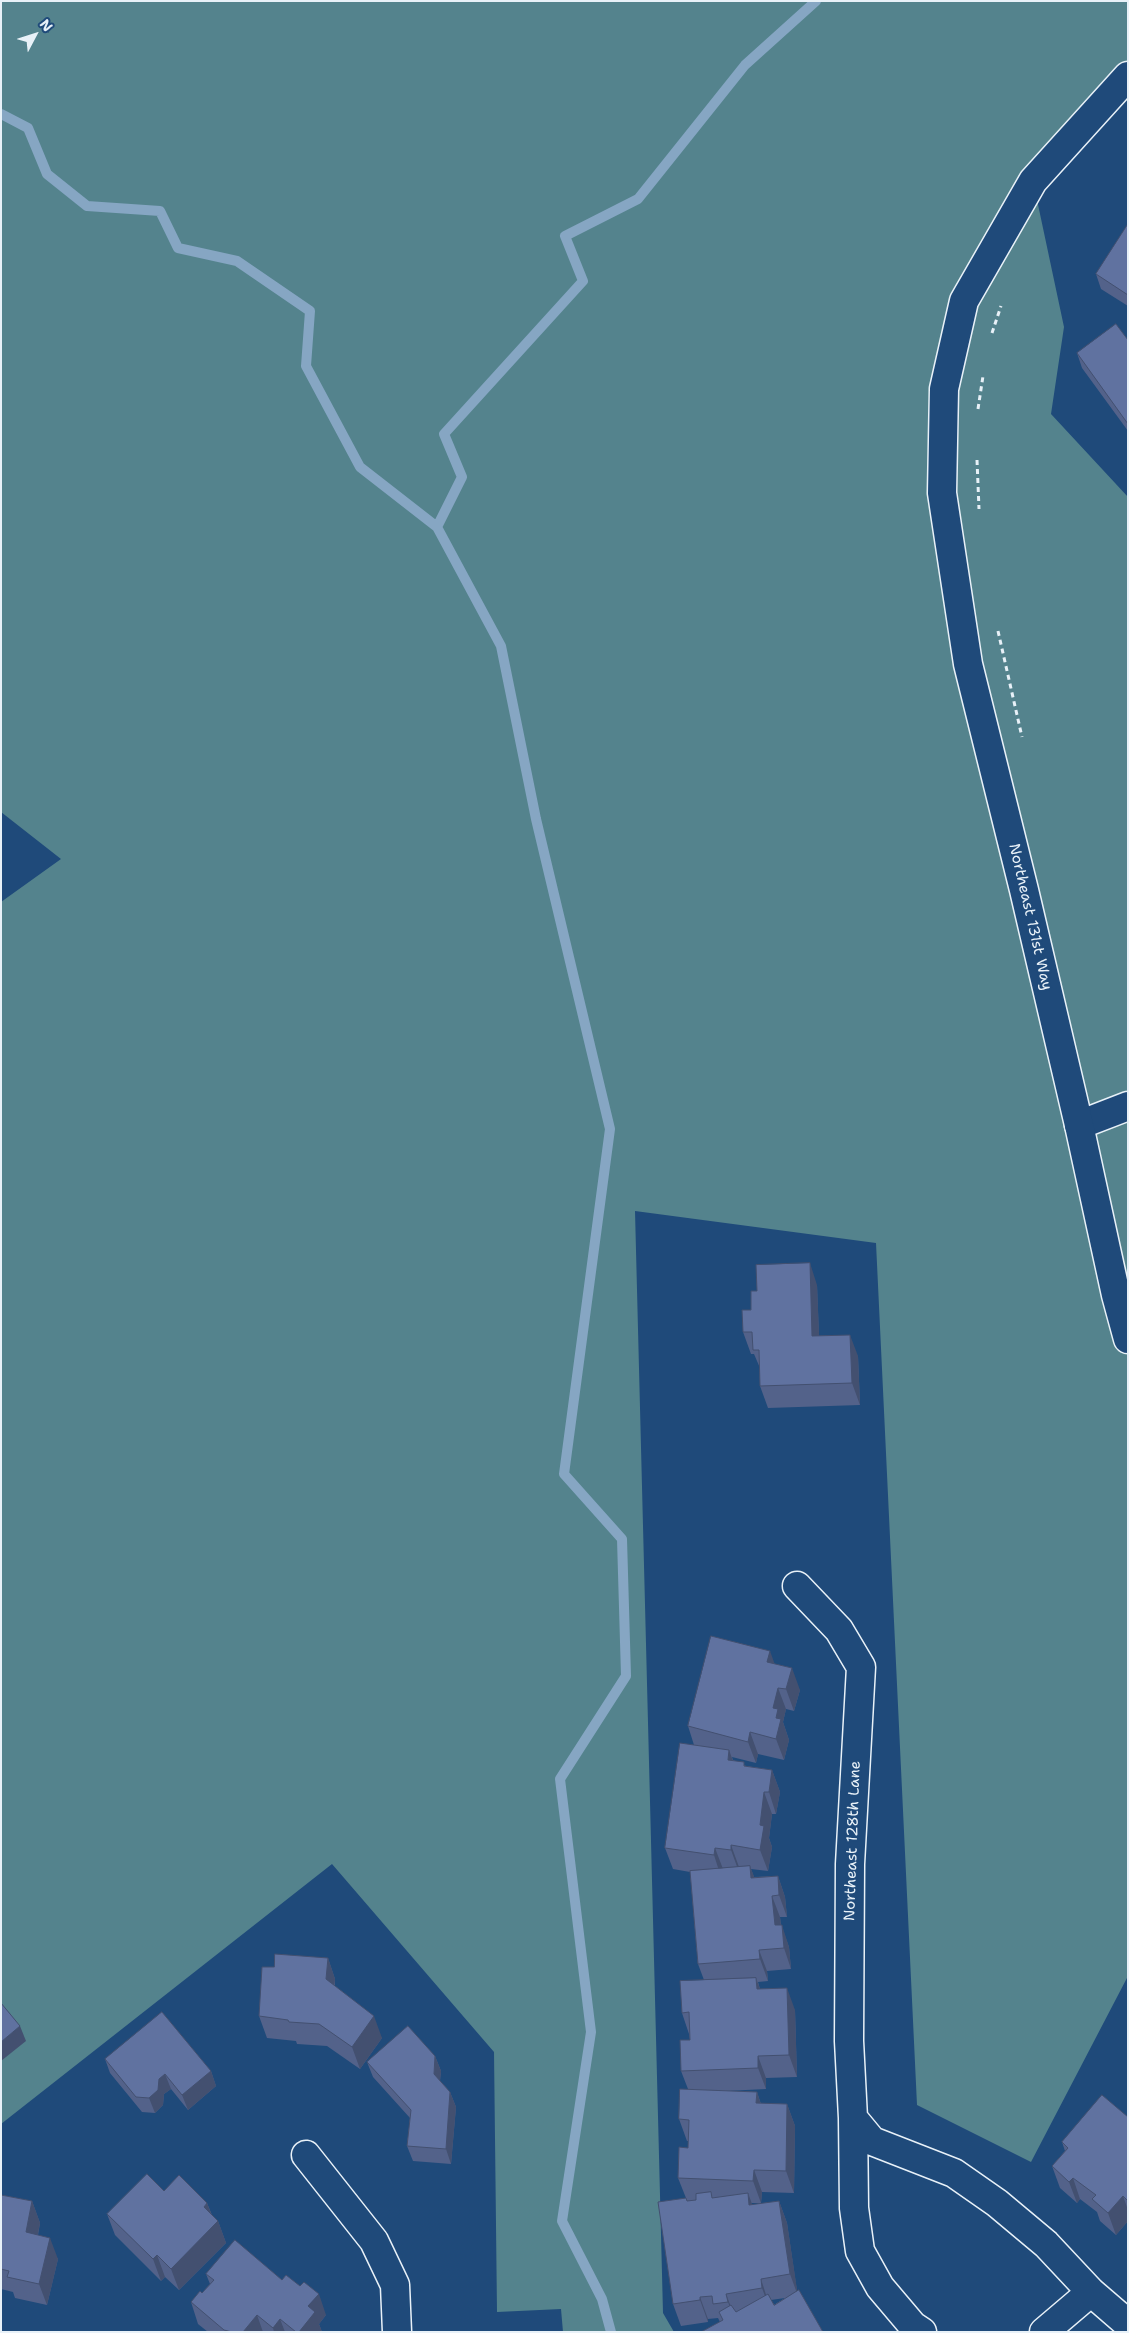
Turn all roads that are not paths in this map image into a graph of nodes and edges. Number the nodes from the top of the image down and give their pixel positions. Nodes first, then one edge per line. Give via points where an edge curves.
1 (1128, 76) edge
2 (1128, 1106) edge
3 (1079, 1125) junction
4 (1128, 1339) edge
5 (797, 1586) dead end
6 (852, 2118) junction
7 (306, 2155) dead end
8 (1091, 2292) junction
9 (1128, 2324) edge
10 (397, 2332) edge
11 (922, 2332) edge
12 (1044, 2332) edge

1 - 3 street, Northeast 131st Way via 1033,181 964,301 944,390 942,494 968,664
2 - 3 street
3 - 4 street, Northeast 131st Way
5 - 6 street, Northeast 128th Lane via 839,1630 861,1667 850,1864
6 - 8 street via 872,2140 954,2173 997,2203 1046,2244
6 - 11 street, Northeast 128th Lane via 854,2208 860,2251 880,2287
7 - 10 street via 374,2241 395,2286
8 - 9 street
8 - 12 street

